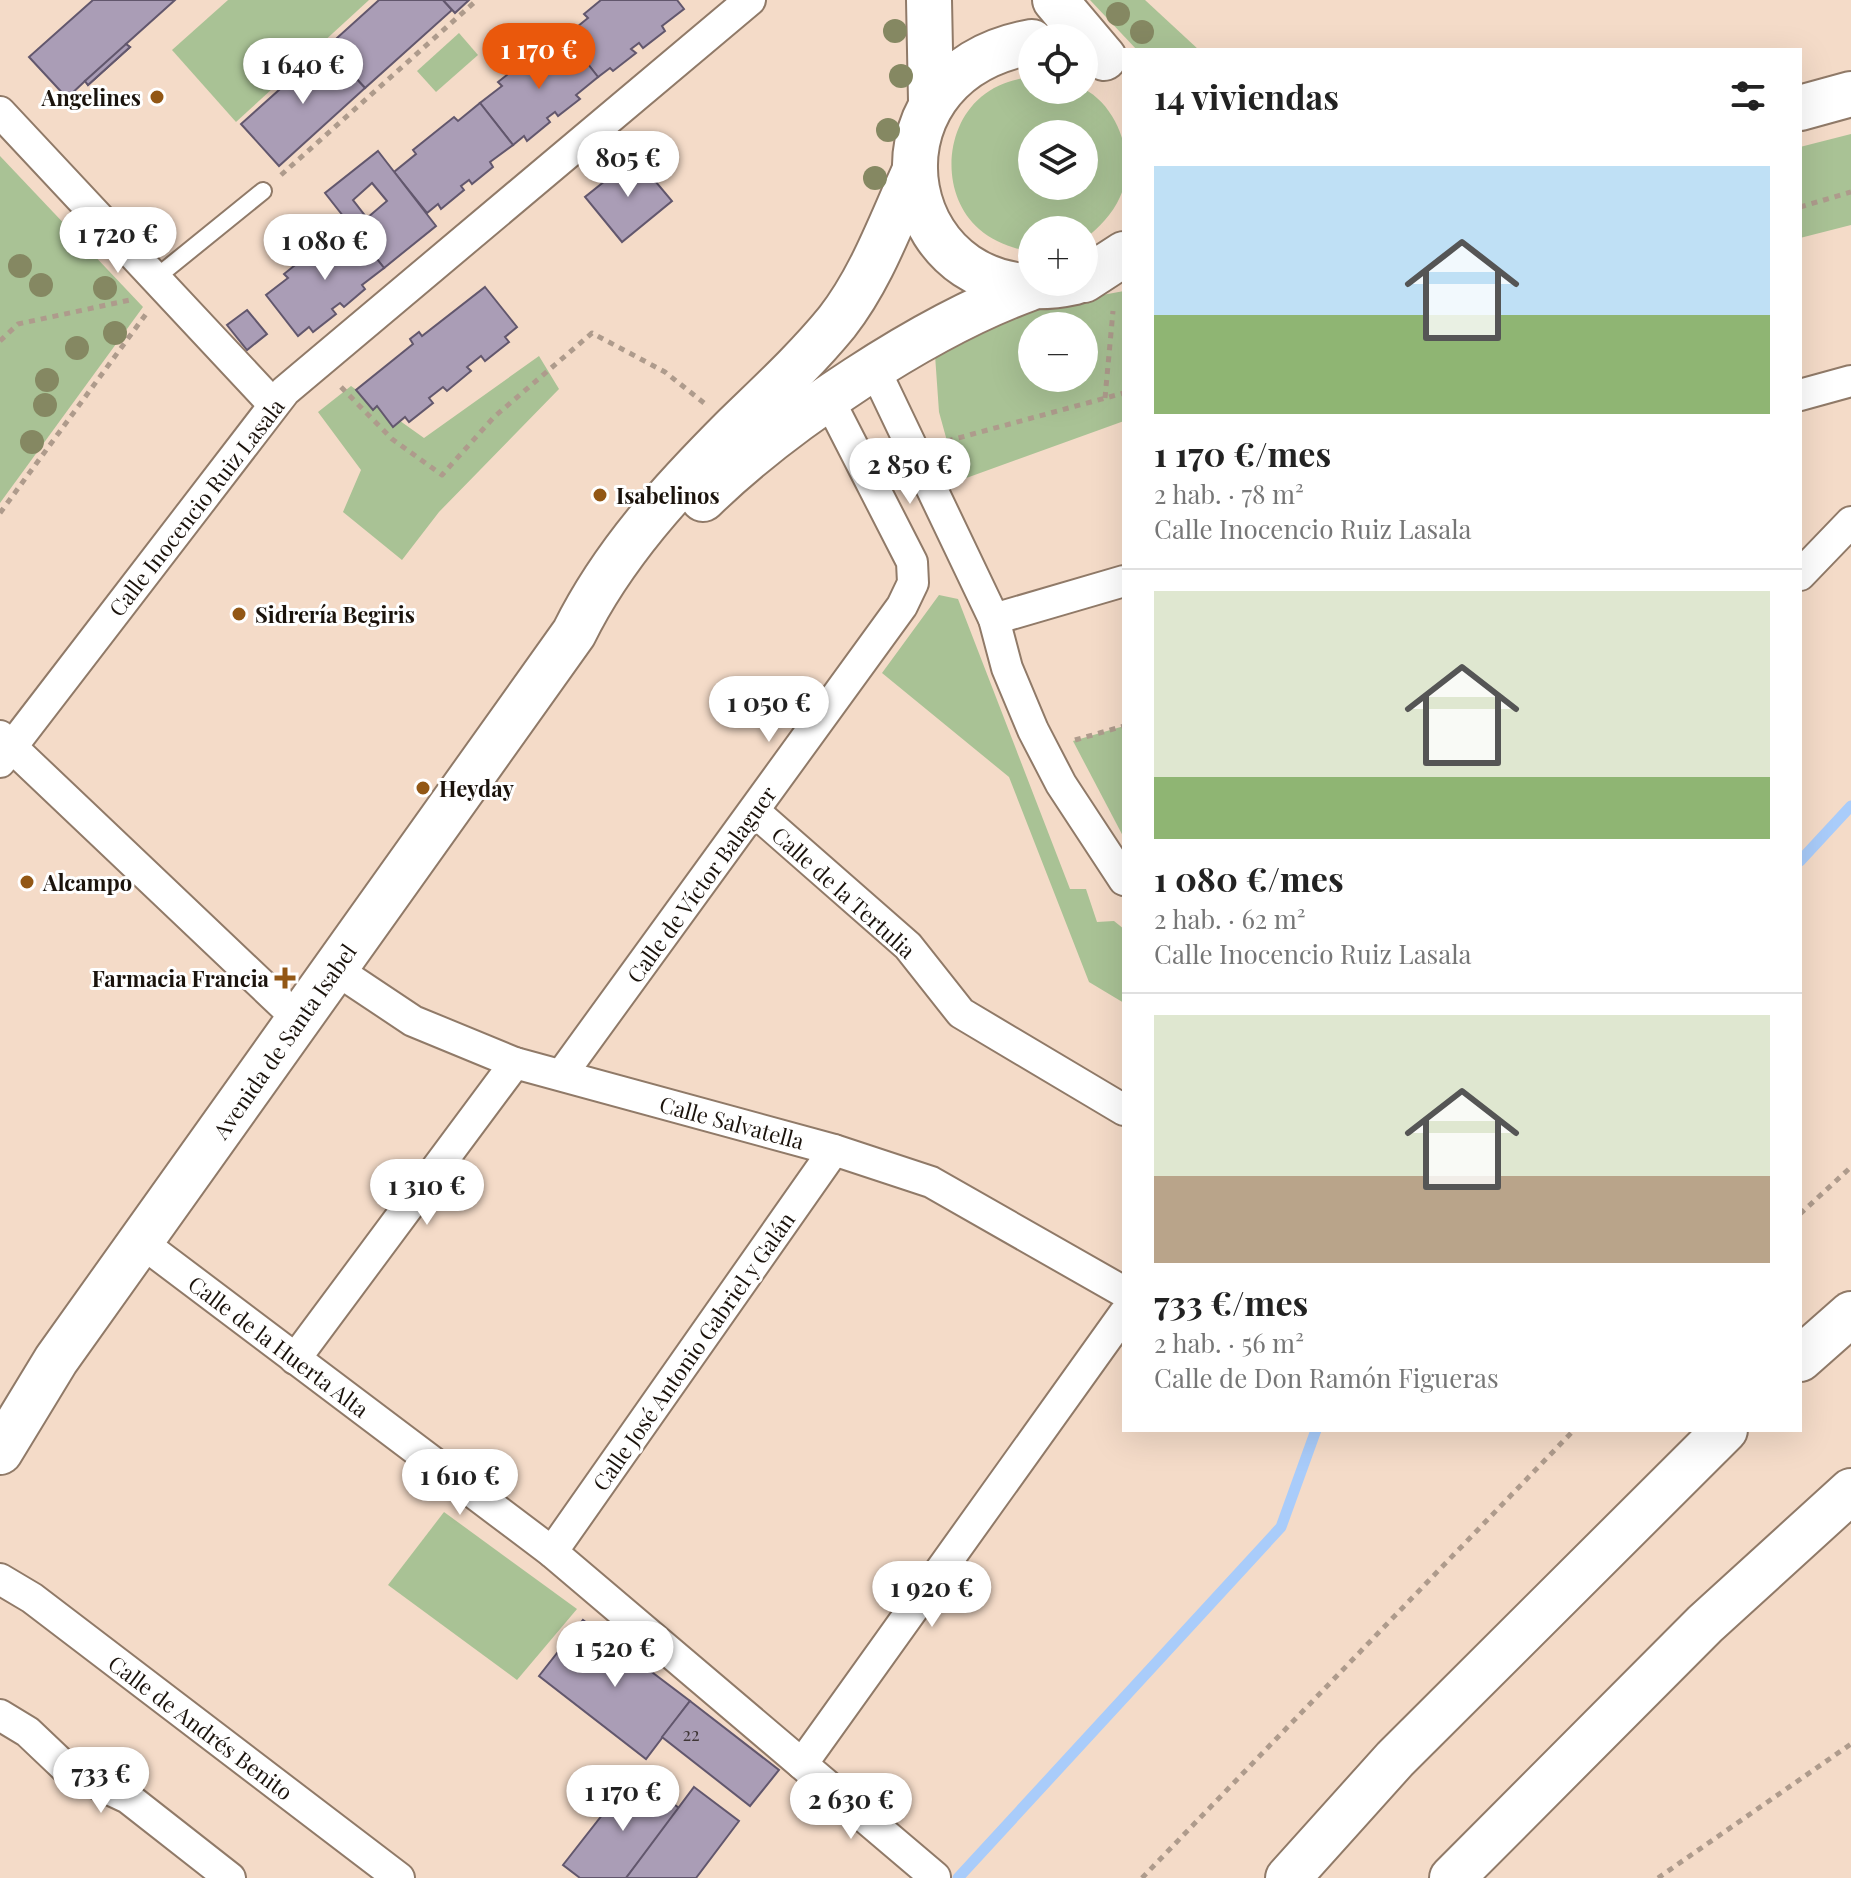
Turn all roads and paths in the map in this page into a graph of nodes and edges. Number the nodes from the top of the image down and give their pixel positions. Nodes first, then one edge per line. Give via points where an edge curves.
1 (477, 0) edge
2 (750, 0) edge
3 (929, 0) edge
4 (1054, 1) edge
5 (1018, 44) edge
6 (1104, 62) edge
7 (1851, 94) edge
8 (931, 101) junction
9 (1802, 107) edge
10 (0, 112) edge
11 (915, 170) junction
12 (263, 191) joint
13 (1851, 192) edge
14 (1802, 206) edge
15 (1101, 275) edge
16 (1018, 286) edge
17 (149, 287) junction
18 (1018, 293) edge
19 (151, 308) dead end
20 (0, 341) edge
21 (317, 364) junction
22 (875, 370) junction
23 (1851, 381) edge
24 (1122, 394) edge
25 (1802, 394) edge
26 (1105, 398) junction
27 (829, 400) junction
28 (273, 404) junction
29 (713, 411) dead end
30 (947, 441) dead end
31 (0, 513) edge
32 (1851, 522) edge
33 (1802, 573) edge
34 (1122, 582) edge
35 (994, 619) junction
36 (574, 633) junction
37 (1122, 727) edge
38 (4, 748) edge
39 (1080, 755) dead end
40 (754, 811) junction
41 (1122, 877) edge
42 (335, 969) junction
43 (298, 1019) junction
44 (515, 1063) junction
45 (562, 1074) junction
46 (1122, 1109) edge
47 (834, 1150) junction
48 (1851, 1167) edge
49 (1802, 1212) edge
50 (141, 1242) junction
51 (1122, 1291) edge
52 (1851, 1314) edge
53 (1122, 1317) edge
54 (1802, 1357) edge
55 (295, 1359) junction
56 (6, 1426) edge
57 (1572, 1432) edge
58 (1723, 1432) edge
59 (1851, 1491) edge
60 (552, 1552) junction
61 (0, 1579) edge
62 (0, 1715) edge
63 (1851, 1744) edge
64 (802, 1764) junction
65 (935, 1877) edge
66 (230, 1878) edge
67 (399, 1878) edge
68 (1142, 1878) edge
69 (1288, 1878) edge
70 (1452, 1878) edge
71 (1658, 1878) edge

1 - 12 path
2 - 21 street, Calle Inocencio Ruiz Lasala
3 - 8 main road
4 - 6 main road
5 - 8 main road via 998,48 965,66
7 - 9 main road
8 - 11 main road via 917,143
10 - 17 street
11 - 16 main road via 923,209 942,243 982,276
11 - 36 main road, Avenida de Santa Isabel via 871,267 838,320 638,532
12 - 17 lane
13 - 14 path
15 - 26 path
17 - 20 path via 18,324
17 - 28 street
18 - 22 main road, Avenida de Santa Isabel via 949,324
19 - 31 path
21 - 28 street, Calle Inocencio Ruiz Lasala
21 - 29 path via 392,439 442,475 494,417 592,333 665,372
22 - 27 main road, Avenida de Santa Isabel
22 - 35 street
23 - 25 street
24 - 26 path
26 - 30 path
27 - 36 main road, Avenida de Santa Isabel via 735,467
27 - 40 street, Calle de Víctor Balaguer via 912,562 913,583 902,606
28 - 38 street, Calle Inocencio Ruiz Lasala
32 - 33 street
34 - 35 street
35 - 41 street via 1033,730 1061,784
36 - 42 main road, Avenida de Santa Isabel
37 - 39 path via 1073,741
38 - 43 street
40 - 45 street, Calle de Víctor Balaguer
40 - 46 street, Calle de la Tertulia via 908,946 961,1013
42 - 43 main road, Avenida de Santa Isabel
42 - 44 street, Calle Salvatella via 413,1021
43 - 50 main road, Avenida de Santa Isabel
44 - 45 street, Calle Salvatella
44 - 55 street
45 - 47 street, Calle Salvatella
47 - 51 street, Calle Salvatella via 931,1182
47 - 60 street, Calle José Antonio Gabriel y Galán
48 - 49 path
50 - 55 street, Calle de la Huerta Alta
50 - 56 main road, Avenida de Santa Isabel
52 - 54 main road
53 - 64 street
55 - 60 street, Calle de la Huerta Alta
57 - 68 path
58 - 69 main road via 1395,1759
59 - 70 main road via 1705,1624
60 - 64 street, Calle de la Huerta Alta
61 - 67 street, Calle de Andrés Benito
62 - 66 street via 28,1732 68,1770 128,1798
63 - 71 path
64 - 65 street, Calle de la Huerta Alta

